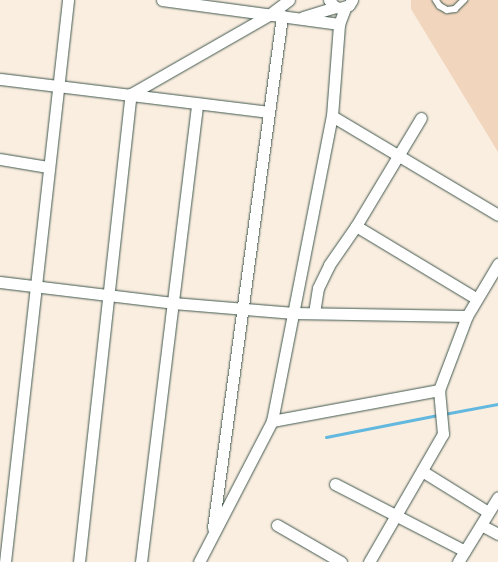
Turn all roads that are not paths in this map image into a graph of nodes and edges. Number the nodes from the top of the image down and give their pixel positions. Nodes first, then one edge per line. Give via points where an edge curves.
1 (68, 0) edge
2 (162, 0) edge
3 (289, 0) edge
4 (436, 0) edge
5 (464, 0) edge
6 (341, 4) edge
7 (269, 15) junction
8 (282, 16) junction
9 (299, 19) junction
10 (339, 24) junction
11 (0, 79) edge
12 (57, 85) junction
13 (131, 94) junction
14 (197, 103) junction
15 (268, 112) junction
16 (332, 116) junction
17 (421, 118) dead end
18 (398, 156) junction
19 (0, 159) edge
20 (48, 167) junction
21 (498, 215) edge
22 (356, 226) junction
23 (498, 264) edge
24 (0, 282) edge
25 (34, 286) junction
26 (108, 295) junction
27 (477, 299) junction
28 (173, 303) junction
29 (242, 309) junction
30 (294, 313) junction
31 (314, 313) junction
32 (467, 316) junction
33 (439, 390) junction
34 (272, 421) junction
35 (422, 471) junction
36 (335, 484) dead end
37 (498, 497) edge
38 (488, 512) junction
39 (397, 514) junction
40 (277, 525) dead end
41 (481, 525) junction
42 (498, 534) edge
43 (212, 535) junction
44 (465, 551) junction
45 (5, 562) edge
46 (79, 562) edge
47 (141, 562) edge
48 (199, 562) edge
49 (341, 562) edge
50 (369, 562) edge
51 (458, 562) edge

1 - 12 street
2 - 7 street
3 - 7 street
4 - 5 lane via 447,10 455,9
6 - 9 street
6 - 10 street
7 - 8 street
7 - 13 street
8 - 9 street
8 - 15 street
9 - 10 street
10 - 16 street
11 - 12 street
12 - 13 street
12 - 20 street
13 - 14 street
13 - 26 street
14 - 15 street
14 - 28 street
15 - 29 street
16 - 18 street
16 - 30 street
17 - 18 street
18 - 21 street
18 - 22 street
19 - 20 street
20 - 25 street
22 - 27 street
22 - 31 street via 329,265 318,288
23 - 27 street
24 - 25 street
25 - 26 street
25 - 45 street
26 - 28 street
26 - 46 street
27 - 32 street
28 - 29 street
28 - 47 street
29 - 30 street
29 - 43 street
30 - 31 street
30 - 34 street
31 - 32 street
32 - 33 street
33 - 34 street
33 - 35 street via 443,434
34 - 43 street
35 - 38 street
35 - 39 street
36 - 39 street
37 - 38 street
38 - 41 street
39 - 44 street
39 - 50 street
40 - 49 street
41 - 42 street
41 - 44 street
43 - 48 street
44 - 51 street

